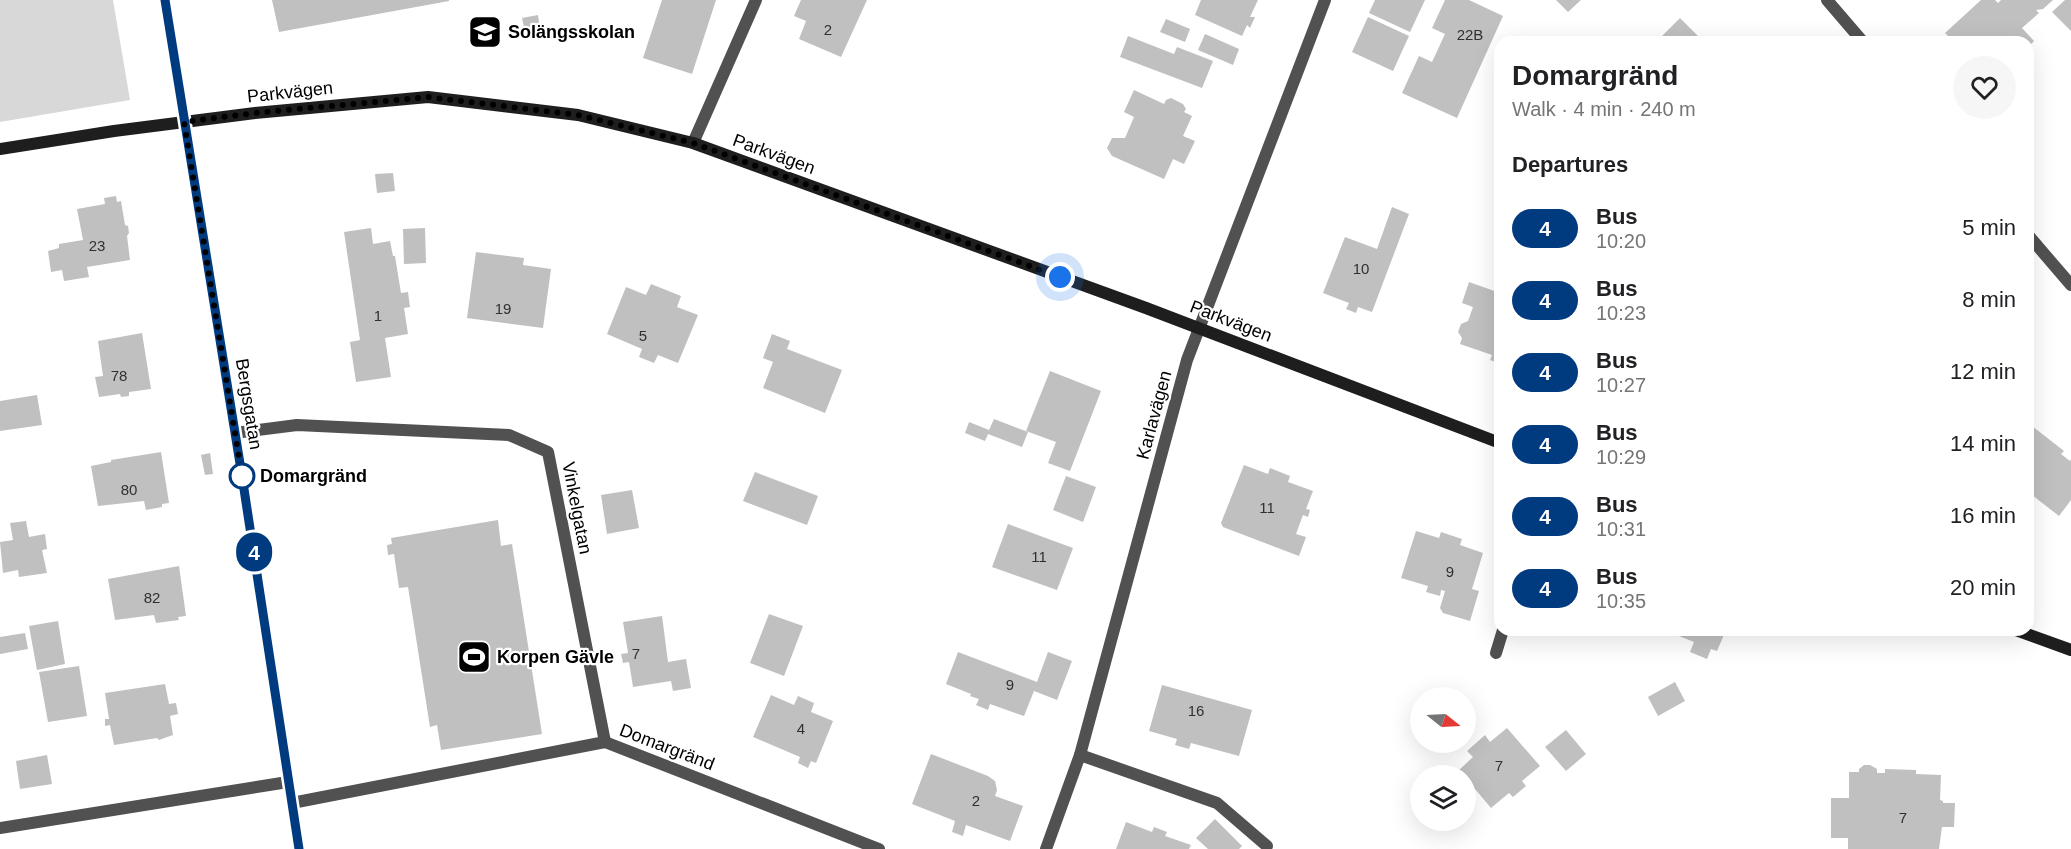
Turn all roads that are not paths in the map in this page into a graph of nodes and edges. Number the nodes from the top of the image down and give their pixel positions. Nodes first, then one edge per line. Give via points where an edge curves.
1 (165, 0) edge
2 (756, 0) edge
3 (1325, 0) edge
4 (1827, 0) edge
5 (1858, 36) edge
6 (184, 122) junction
7 (693, 143) junction
8 (0, 149) edge
9 (2034, 242) edge
10 (2071, 285) edge
11 (1198, 328) junction
12 (235, 433) junction
13 (1494, 441) edge
14 (1501, 636) edge
15 (2032, 636) edge
16 (2071, 650) edge
17 (1496, 653) dead end
18 (605, 742) junction
19 (1080, 754) junction
20 (288, 782) junction
21 (292, 803) junction
22 (0, 828) edge
23 (1268, 846) dead end
24 (299, 849) edge
25 (879, 849) edge
26 (1046, 849) edge

1 - 6 street, Bergsgatan
2 - 7 street
3 - 11 street, Karlavägen
4 - 5 street
6 - 7 main road, Parkvägen via 428,97 578,115
6 - 8 main road, Parkvägen
6 - 12 street, Bergsgatan
7 - 11 main road, Parkvägen
9 - 10 street
11 - 13 main road, Parkvägen
11 - 19 street, Karlavägen
12 - 18 street, Vinkelgatan via 297,425 509,435 548,452
12 - 20 street, Bergsgatan
14 - 17 street
15 - 16 main road
18 - 21 street, Domargränd
18 - 25 street, Domargränd
19 - 23 street via 1217,803
19 - 26 street, Karlavägen
20 - 21 street, Bergsgatan
20 - 22 street
21 - 24 street, Bergsgatan

